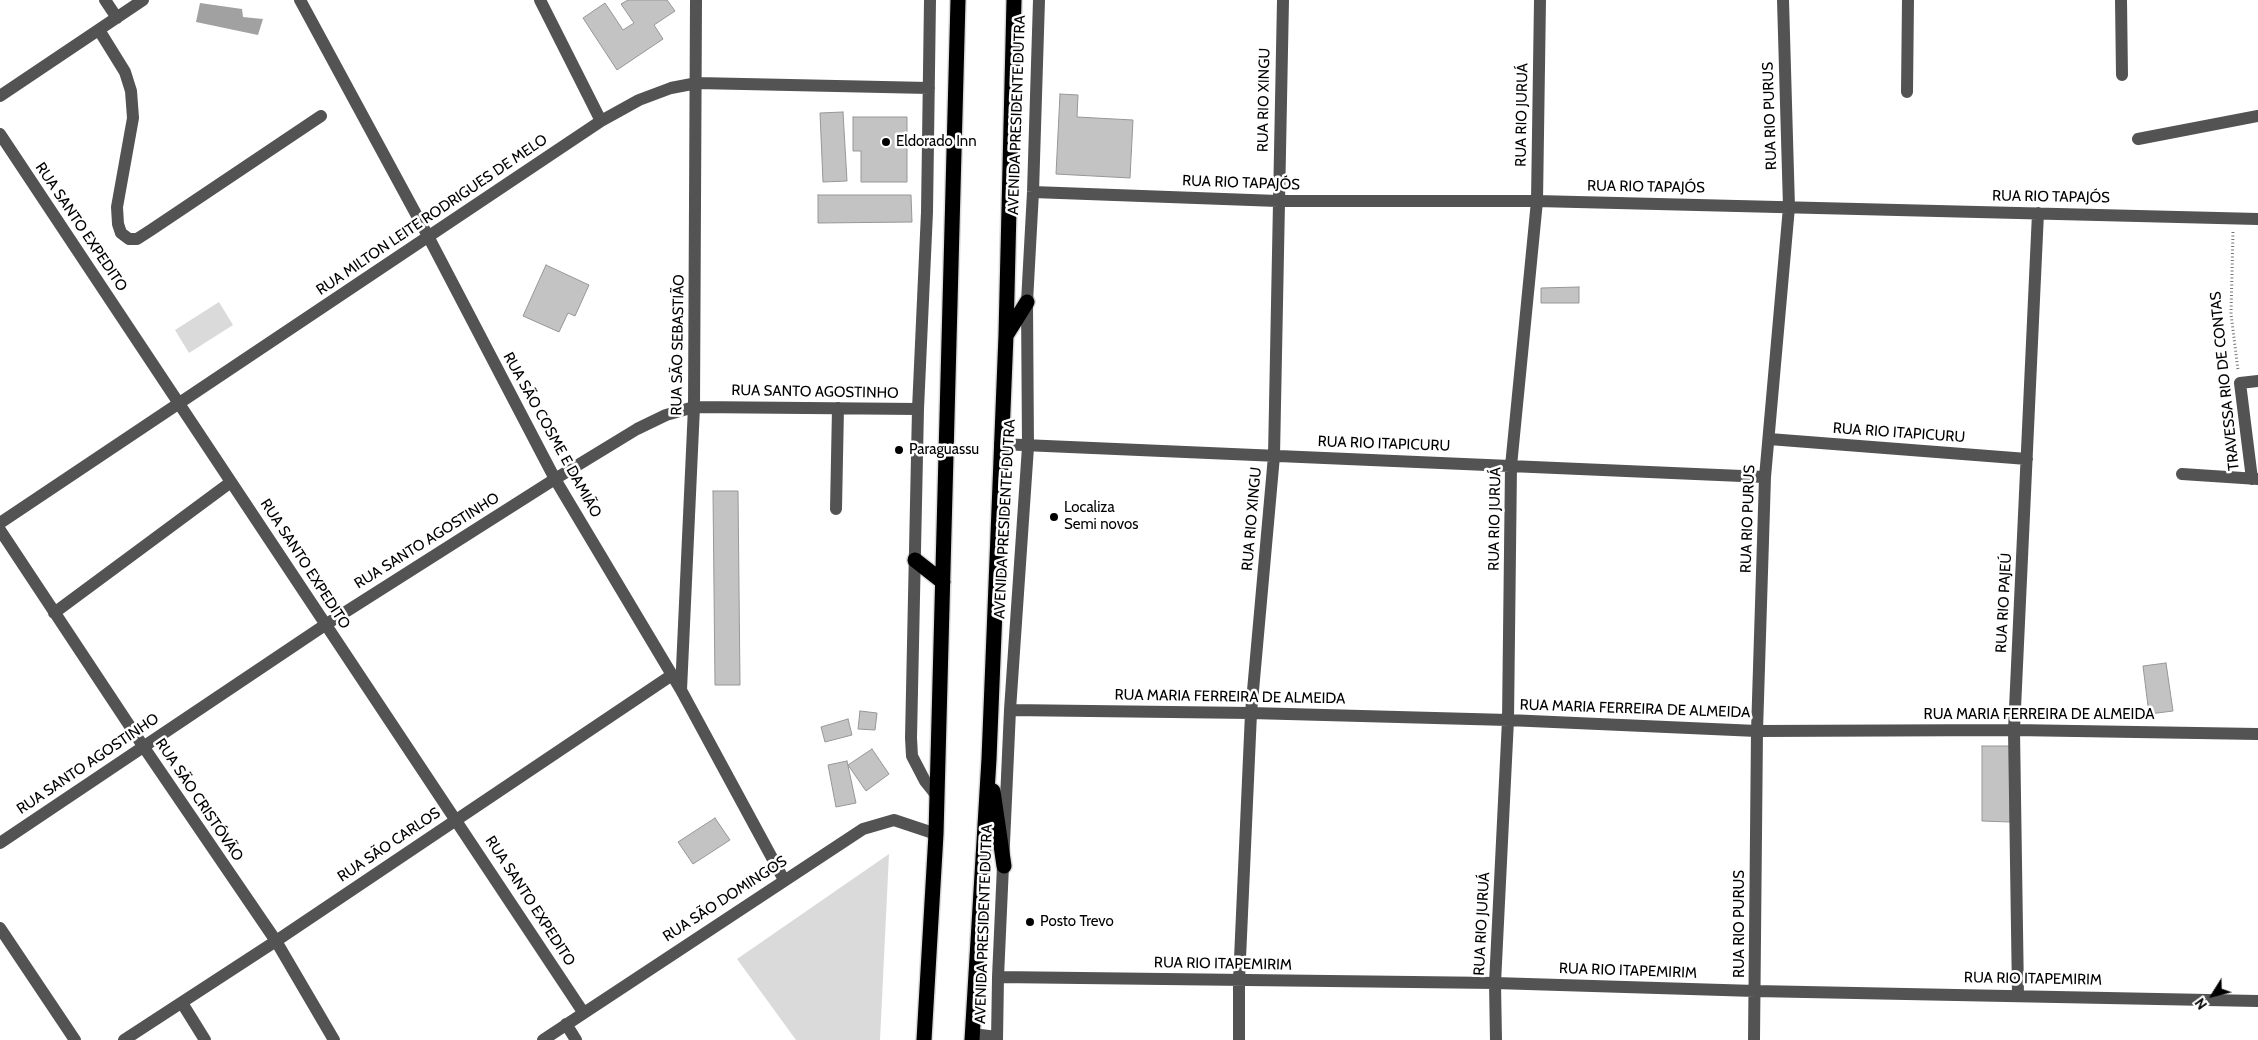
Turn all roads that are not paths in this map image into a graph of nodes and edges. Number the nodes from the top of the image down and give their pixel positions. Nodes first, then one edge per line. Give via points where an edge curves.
1 (105, 0) edge
2 (143, 0) edge
3 (300, 0) edge
4 (540, 0) edge
5 (696, 0) edge
6 (930, 0) edge
7 (958, 0) edge
8 (1014, 0) edge
9 (1039, 0) edge
10 (1283, 0) edge
11 (1540, 0) edge
12 (1783, 0) edge
13 (1908, 0) edge
14 (2121, 0) edge
15 (117, 18) junction
16 (99, 30) junction
17 (2122, 75) dead end
18 (697, 83) junction
19 (929, 88) junction
20 (1907, 92) dead end
21 (0, 96) edge
22 (321, 116) dead end
23 (2258, 116) edge
24 (601, 121) junction
25 (0, 134) edge
26 (2138, 139) dead end
27 (1033, 192) junction
28 (1278, 201) junction
29 (1537, 201) junction
30 (1789, 207) junction
31 (2038, 213) junction
32 (2258, 219) edge
33 (429, 238) junction
34 (1027, 302) junction
35 (1006, 335) junction
36 (2258, 381) edge
37 (179, 402) junction
38 (694, 407) junction
39 (838, 408) junction
40 (918, 409) junction
41 (1769, 439) junction
42 (1000, 444) junction
43 (1028, 446) junction
44 (1274, 456) junction
45 (2027, 458) junction
46 (1511, 466) junction
47 (2182, 474) dead end
48 (1766, 477) junction
49 (555, 479) junction
50 (2255, 479) edge
51 (231, 482) junction
52 (836, 509) dead end
53 (0, 523) edge
54 (0, 530) edge
55 (915, 560) junction
56 (943, 582) junction
57 (54, 613) junction
58 (325, 625) junction
59 (672, 675) junction
60 (681, 690) junction
61 (1010, 710) junction
62 (1251, 713) junction
63 (1508, 720) junction
64 (2014, 730) junction
65 (1757, 731) junction
66 (2258, 734) edge
67 (143, 746) junction
68 (988, 759) junction
69 (937, 796) junction
70 (456, 819) junction
71 (936, 834) junction
72 (0, 843) edge
73 (1004, 866) junction
74 (784, 880) junction
75 (0, 928) edge
76 (276, 941) junction
77 (998, 977) junction
78 (1240, 981) junction
79 (1495, 983) junction
80 (1755, 991) junction
81 (2018, 995) junction
82 (2258, 1000) edge
83 (182, 1003) junction
84 (584, 1012) junction
85 (566, 1024) junction
86 (972, 1037) edge
87 (997, 1038) edge
88 (75, 1040) edge
89 (124, 1040) edge
90 (206, 1040) edge
91 (334, 1040) edge
92 (543, 1040) edge
93 (576, 1040) edge
94 (924, 1040) edge
95 (1239, 1040) edge
96 (1496, 1040) edge
97 (1754, 1040) edge

1 - 15 street
2 - 15 street
3 - 33 street, RUA SÃO COSME E DAMIÃO
4 - 24 street
5 - 18 street, RUA SÃO SEBASTIÃO
6 - 19 street
7 - 56 highway
8 - 35 highway, AVENIDA PRESIDENTE DUTRA
9 - 27 street, AVENIDA PRESIDENTE DUTRA
10 - 28 street, RUA RIO XINGU
11 - 29 street, RUA RIO JURUÁ
12 - 30 street, RUA RIO PURUS
13 - 20 street
14 - 17 street
15 - 16 street
16 - 21 street
16 - 22 street via 122,65 132,91 133,118 117,207 121,233 128,239 136,239 151,230
18 - 19 street, RUA MILTON LEITE RODRIGUES DE MELO
18 - 24 street, RUA MILTON LEITE RODRIGUES DE MELO via 671,88 639,100
18 - 38 street, RUA SÃO SEBASTIÃO
19 - 40 street
23 - 26 street
24 - 33 street, RUA MILTON LEITE RODRIGUES DE MELO
25 - 37 street, RUA SANTO EXPEDITO
27 - 28 street, RUA RIO TAPAJÓS
27 - 34 street, AVENIDA PRESIDENTE DUTRA
28 - 29 street, RUA RIO TAPAJÓS
28 - 44 street, RUA RIO XINGU
29 - 30 street, RUA RIO TAPAJÓS
29 - 46 street, RUA RIO JURUÁ
30 - 31 street, RUA RIO TAPAJÓS
30 - 41 street, RUA RIO PURUS
31 - 32 street, RUA RIO TAPAJÓS
31 - 45 street, RUA RIO PAJEÚ
33 - 37 street, RUA MILTON LEITE RODRIGUES DE MELO
33 - 49 street, RUA SÃO COSME E DAMIÃO
34 - 35 highway
34 - 43 street, AVENIDA PRESIDENTE DUTRA
35 - 42 highway, AVENIDA PRESIDENTE DUTRA
36 - 50 street, TRAVESSA RIO DE CONTAS via 2240,383
37 - 51 street, RUA SANTO EXPEDITO
37 - 53 street, RUA MILTON LEITE RODRIGUES DE MELO
38 - 39 street, RUA SANTO AGOSTINHO
38 - 49 street, RUA SANTO AGOSTINHO via 638,430
38 - 60 street, RUA SÃO SEBASTIÃO
39 - 40 street, RUA SANTO AGOSTINHO
39 - 52 street
40 - 55 street
41 - 45 street, RUA RIO ITAPICURU
41 - 48 street, RUA RIO PURUS
42 - 43 street, RUA RIO ITAPICURU
42 - 68 highway, AVENIDA PRESIDENTE DUTRA
43 - 44 street, RUA RIO ITAPICURU
43 - 61 street, AVENIDA PRESIDENTE DUTRA
44 - 46 street, RUA RIO ITAPICURU
44 - 62 street, RUA RIO XINGU
45 - 64 street, RUA RIO PAJEÚ
46 - 48 street, RUA RIO ITAPICURU
46 - 63 street, RUA RIO JURUÁ
47 - 50 street
48 - 65 street, RUA RIO PURUS
49 - 58 street, RUA SANTO AGOSTINHO
49 - 59 street, RUA SÃO COSME E DAMIÃO
51 - 57 street
51 - 58 street, RUA SANTO EXPEDITO
54 - 57 street, RUA SÃO CRISTÓVÃO
55 - 56 highway
55 - 69 street via 912,756
56 - 69 highway
57 - 67 street, RUA SÃO CRISTÓVÃO
58 - 67 street, RUA SANTO AGOSTINHO
58 - 70 street, RUA SANTO EXPEDITO
59 - 60 street, RUA SÃO COSME E DAMIÃO
59 - 70 street, RUA SÃO CARLOS
60 - 74 street, RUA SÃO COSME E DAMIÃO
61 - 62 street, RUA MARIA FERREIRA DE ALMEIDA
61 - 73 street, AVENIDA PRESIDENTE DUTRA
62 - 63 street, RUA MARIA FERREIRA DE ALMEIDA
62 - 78 street, RUA RIO XINGU
63 - 65 street, RUA MARIA FERREIRA DE ALMEIDA
63 - 79 street, RUA RIO JURUÁ
64 - 65 street, RUA MARIA FERREIRA DE ALMEIDA
64 - 66 street, RUA MARIA FERREIRA DE ALMEIDA
64 - 81 street, RUA RIO PAJEÚ
65 - 80 street, RUA RIO PURUS
67 - 72 street, RUA SANTO AGOSTINHO
67 - 76 street, RUA SÃO CRISTÓVÃO
68 - 73 highway
68 - 86 highway, AVENIDA PRESIDENTE DUTRA
69 - 71 highway
70 - 76 street, RUA SÃO CARLOS
70 - 84 street, RUA SANTO EXPEDITO
71 - 74 street, RUA SÃO DOMINGOS via 900,821 879,824 848,838
71 - 94 highway
73 - 77 street, AVENIDA PRESIDENTE DUTRA
74 - 84 street, RUA SÃO DOMINGOS
75 - 88 street
76 - 83 street, RUA SÃO CARLOS
76 - 91 street, RUA SÃO CRISTÓVÃO
77 - 78 street, RUA RIO ITAPEMIRIM
77 - 87 street, AVENIDA PRESIDENTE DUTRA
78 - 79 street, RUA RIO ITAPEMIRIM
78 - 95 street, RUA RIO XINGU
79 - 80 street, RUA RIO ITAPEMIRIM
79 - 96 street, RUA RIO JURUÁ
80 - 81 street, RUA RIO ITAPEMIRIM
80 - 97 street, RUA RIO PURUS
81 - 82 street, RUA RIO ITAPEMIRIM
83 - 89 street, RUA SÃO CARLOS
83 - 90 street
84 - 85 street, RUA SÃO DOMINGOS
85 - 92 street, RUA SÃO DOMINGOS
85 - 93 street
86 - 87 street

